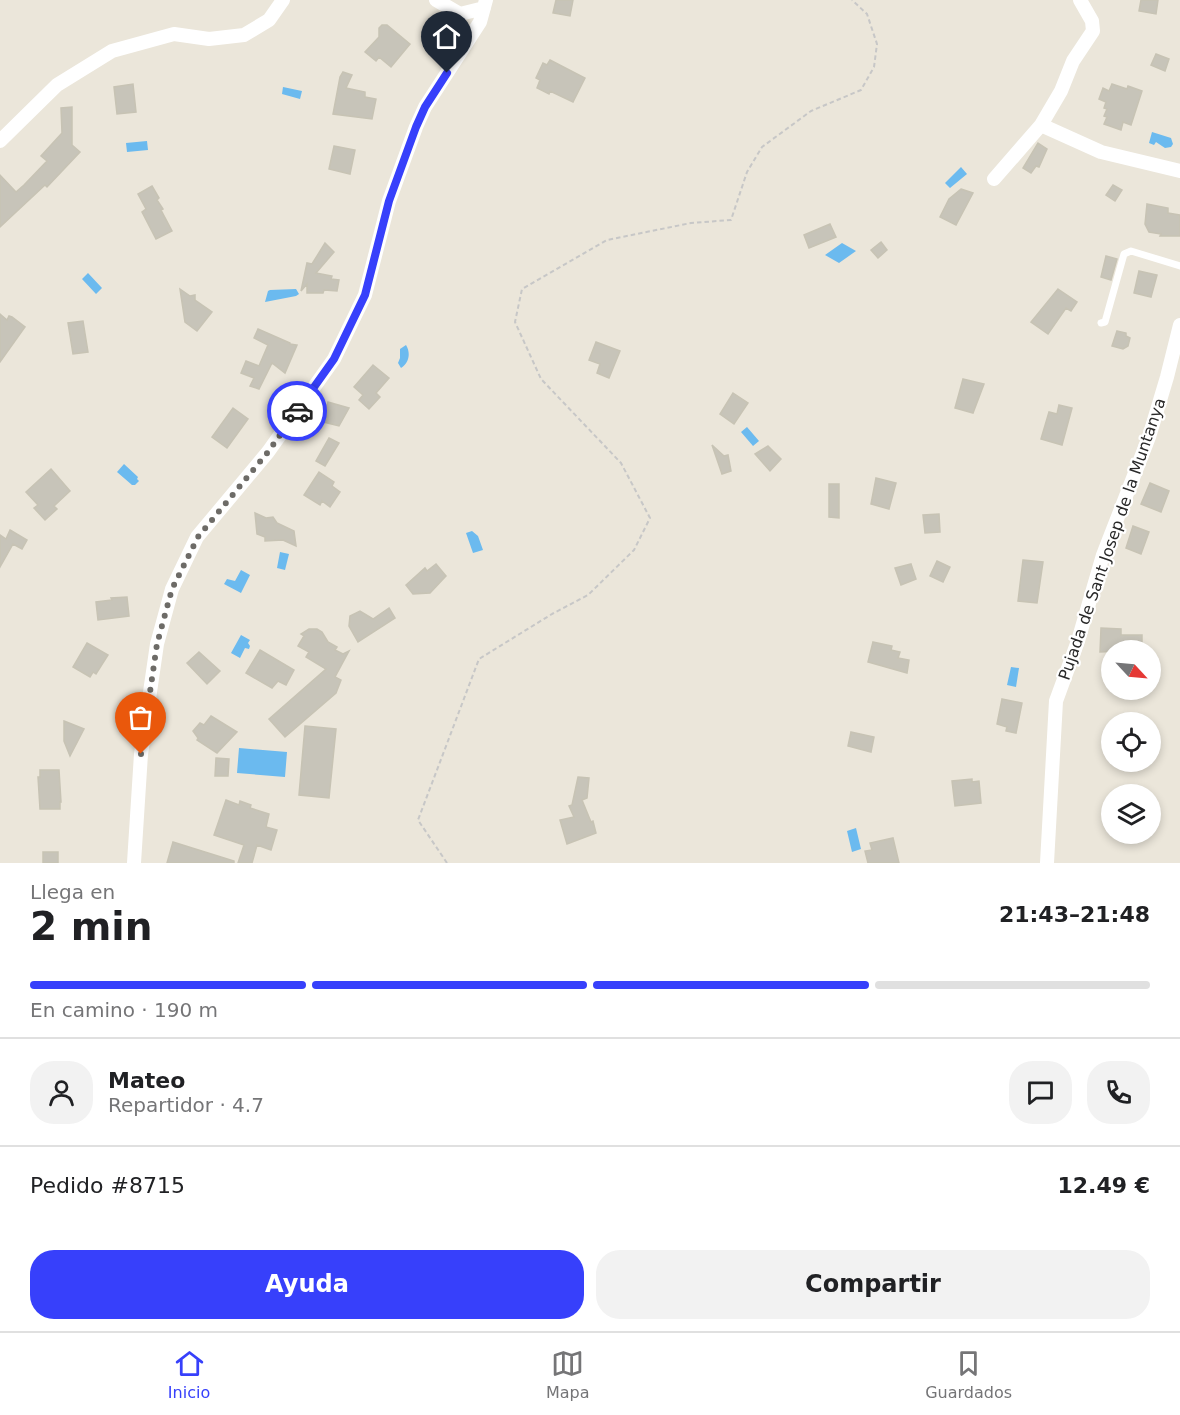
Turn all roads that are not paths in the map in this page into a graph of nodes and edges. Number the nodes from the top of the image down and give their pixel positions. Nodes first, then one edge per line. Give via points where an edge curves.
1 (283, 0) edge
2 (436, 0) edge
3 (1080, 0) edge
4 (485, 4) edge
5 (1041, 125) junction
6 (0, 141) edge
7 (1180, 171) edge
8 (994, 179) dead end
9 (1180, 266) edge
10 (1101, 323) dead end
11 (1180, 325) edge
12 (1178, 350) edge
13 (134, 863) edge
14 (1047, 863) edge

1 - 6 street via 269,20 244,35 209,39 174,34 112,51 57,85
2 - 4 street via 460,14
3 - 5 street via 1093,31
4 - 13 street via 480,22 416,127 389,201 365,295 334,359 268,452 198,537 172,589 157,644 141,754
5 - 7 street via 1101,152
5 - 8 street
9 - 10 lane via 1131,251 1124,254 1110,307
11 - 12 street, Pujada de Sant Josep de la Muntanya
12 - 14 street, Pujada de Sant Josep de la Muntanya via 1103,555 1056,701

